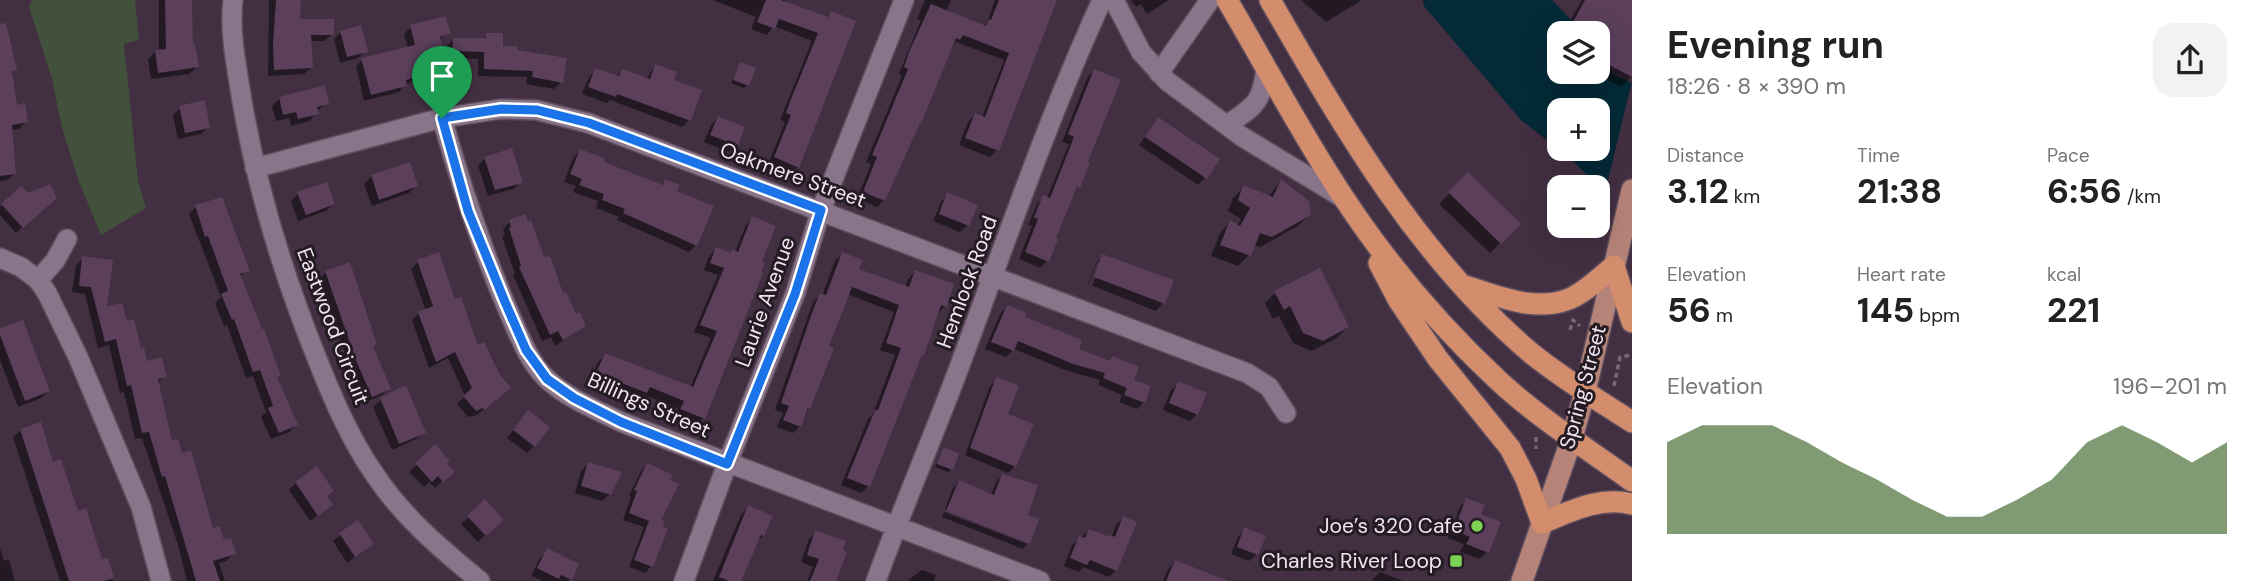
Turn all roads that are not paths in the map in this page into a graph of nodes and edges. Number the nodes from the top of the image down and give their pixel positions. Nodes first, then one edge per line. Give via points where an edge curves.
1 (233, 0) edge
2 (904, 0) edge
3 (1102, 0) edge
4 (1114, 0) edge
5 (1210, 0) edge
6 (1227, 0) edge
7 (1270, 0) edge
8 (1266, 68) junction
9 (1159, 73) junction
10 (442, 118) junction
11 (1227, 125) junction
12 (255, 168) junction
13 (1630, 196) edge
14 (1346, 200) junction
15 (821, 210) junction
16 (67, 239) dead end
17 (0, 258) edge
18 (1614, 266) junction
19 (993, 277) junction
20 (37, 280) junction
21 (1461, 285) junction
22 (1632, 322) edge
23 (1585, 392) junction
24 (1286, 413) dead end
25 (1632, 422) edge
26 (1572, 438) junction
27 (727, 464) junction
28 (1632, 481) edge
29 (1632, 504) edge
30 (1542, 523) junction
31 (895, 528) junction
32 (161, 581) edge
33 (480, 581) edge
34 (684, 581) edge
35 (876, 581) edge
36 (1040, 581) edge
37 (1522, 581) edge

1 - 12 street, Eastwood Circuit via 234,56
2 - 15 street, Laurie Avenue
3 - 19 street, Hemlock Road via 1074,60
4 - 9 street via 1141,52
5 - 9 street
6 - 8 highway
7 - 21 highway via 1379,180
8 - 11 street via 1263,92 1253,107
8 - 14 highway
9 - 11 street
10 - 12 street, Oakmere Street
10 - 15 street, Oakmere Street via 501,109 537,110 576,120
10 - 27 street, Billings Street via 468,211 526,350 547,379 621,422
11 - 14 street
12 - 33 street, Eastwood Circuit via 290,291 340,412 373,473 397,506
13 - 18 main road, Spring Street
14 - 26 highway via 1390,263 1461,344 1511,392
14 - 30 highway via 1420,333 1514,454
15 - 19 street, Oakmere Street
15 - 27 street, Laurie Avenue via 795,294
16 - 20 street
17 - 20 street
18 - 21 highway via 1576,295 1556,303 1521,302
18 - 22 highway
18 - 23 main road, Spring Street
19 - 24 street, Oakmere Street via 1247,373 1269,387
19 - 31 street, Hemlock Road
20 - 32 street via 78,357 136,494
21 - 23 highway via 1532,354
23 - 25 highway
23 - 26 main road, Spring Street
26 - 28 highway
26 - 30 main road, Spring Street
27 - 31 street, Billings Street
27 - 34 street, Laurie Avenue
29 - 30 highway via 1592,503
30 - 37 main road, Spring Street
31 - 35 street, Hemlock Road
31 - 36 street, Billings Street

